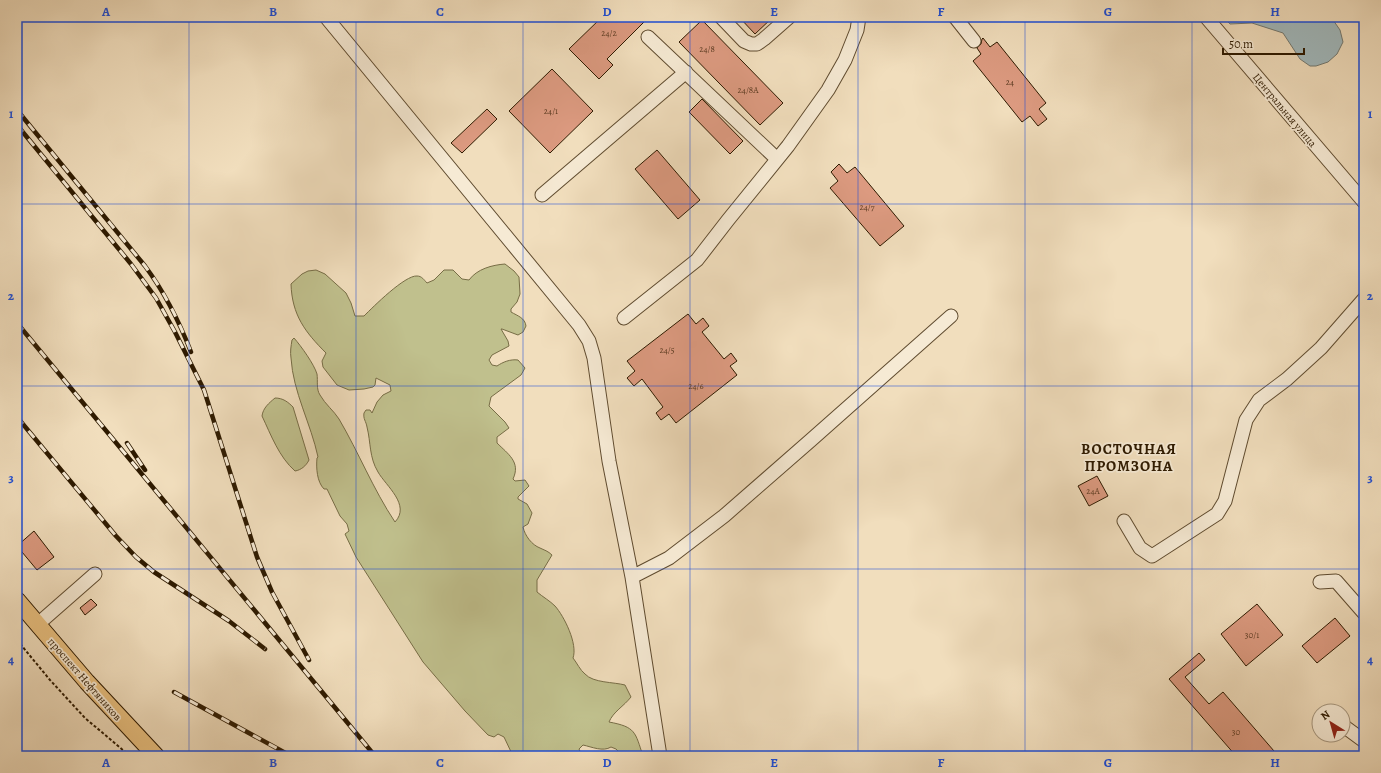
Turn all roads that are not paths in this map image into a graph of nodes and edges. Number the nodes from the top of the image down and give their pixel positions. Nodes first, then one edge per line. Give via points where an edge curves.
1 (326, 17) edge
2 (721, 17) edge
3 (789, 17) edge
4 (859, 17) edge
5 (955, 17) edge
6 (1206, 17) edge
7 (648, 37) dead end
8 (974, 41) dead end
9 (686, 72) junction
10 (778, 159) junction
11 (542, 195) dead end
12 (1364, 202) edge
13 (1364, 299) edge
14 (951, 316) dead end
15 (624, 318) dead end
16 (1124, 521) dead end
17 (95, 574) dead end
18 (632, 577) junction
19 (1320, 582) dead end
20 (20, 608) edge
21 (1364, 613) edge
22 (38, 624) junction
23 (1351, 732) edge
24 (1364, 741) edge
25 (156, 756) edge
26 (660, 756) edge

1 - 18 street via 574,319 589,342 594,358 609,461
2 - 3 street via 744,41 757,44
4 - 10 street via 857,30 845,60 828,90
5 - 8 street
6 - 12 street, Центральная улица
7 - 9 street
9 - 10 street
9 - 11 street
10 - 15 street via 697,260
13 - 16 street via 1321,348 1259,400 1250,413 1225,501 1217,514 1152,556 1140,548
14 - 18 street via 724,516 669,558
17 - 22 street
18 - 26 street
19 - 21 street via 1336,581
20 - 22 main road, проспект Нефтяников
22 - 25 main road, проспект Нефтяников via 107,705
23 - 24 street

